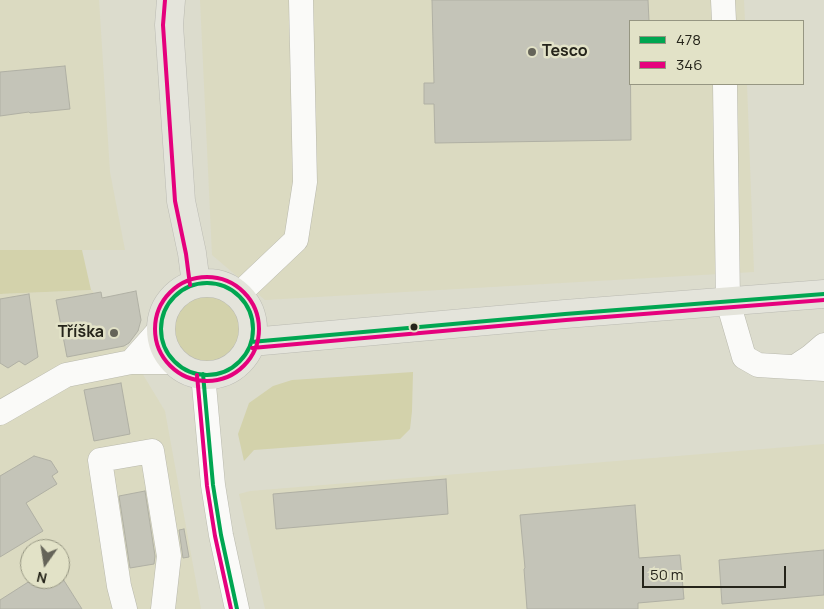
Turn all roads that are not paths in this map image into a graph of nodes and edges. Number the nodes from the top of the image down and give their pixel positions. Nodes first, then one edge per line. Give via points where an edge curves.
1 (171, 0) edge
2 (301, 0) edge
3 (724, 0) edge
4 (724, 20) edge
5 (725, 85) edge
6 (196, 284) junction
7 (824, 294) edge
8 (238, 295) junction
9 (728, 302) junction
10 (161, 328) junction
11 (251, 342) junction
12 (824, 345) edge
13 (131, 362) junction
14 (177, 362) junction
15 (795, 367) junction
16 (824, 369) edge
17 (203, 374) junction
18 (0, 413) edge
19 (125, 609) edge
20 (162, 609) edge
21 (237, 609) edge

1 - 6 main road via 169,25 181,201
2 - 8 street via 305,182 296,240
3 - 4 street
5 - 9 street
6 - 8 main road via 215,284
6 - 10 main road via 181,291 169,303
7 - 9 main road
8 - 11 main road via 251,317
9 - 11 main road
9 - 15 street via 744,356 758,365
10 - 13 street
10 - 14 main road via 164,345
11 - 17 main road via 232,366 222,372
12 - 15 street
13 - 14 street
13 - 18 street via 66,375
14 - 17 main road
15 - 16 street
17 - 21 street via 213,485
19 - 20 street via 118,586 100,460 152,451 169,556

